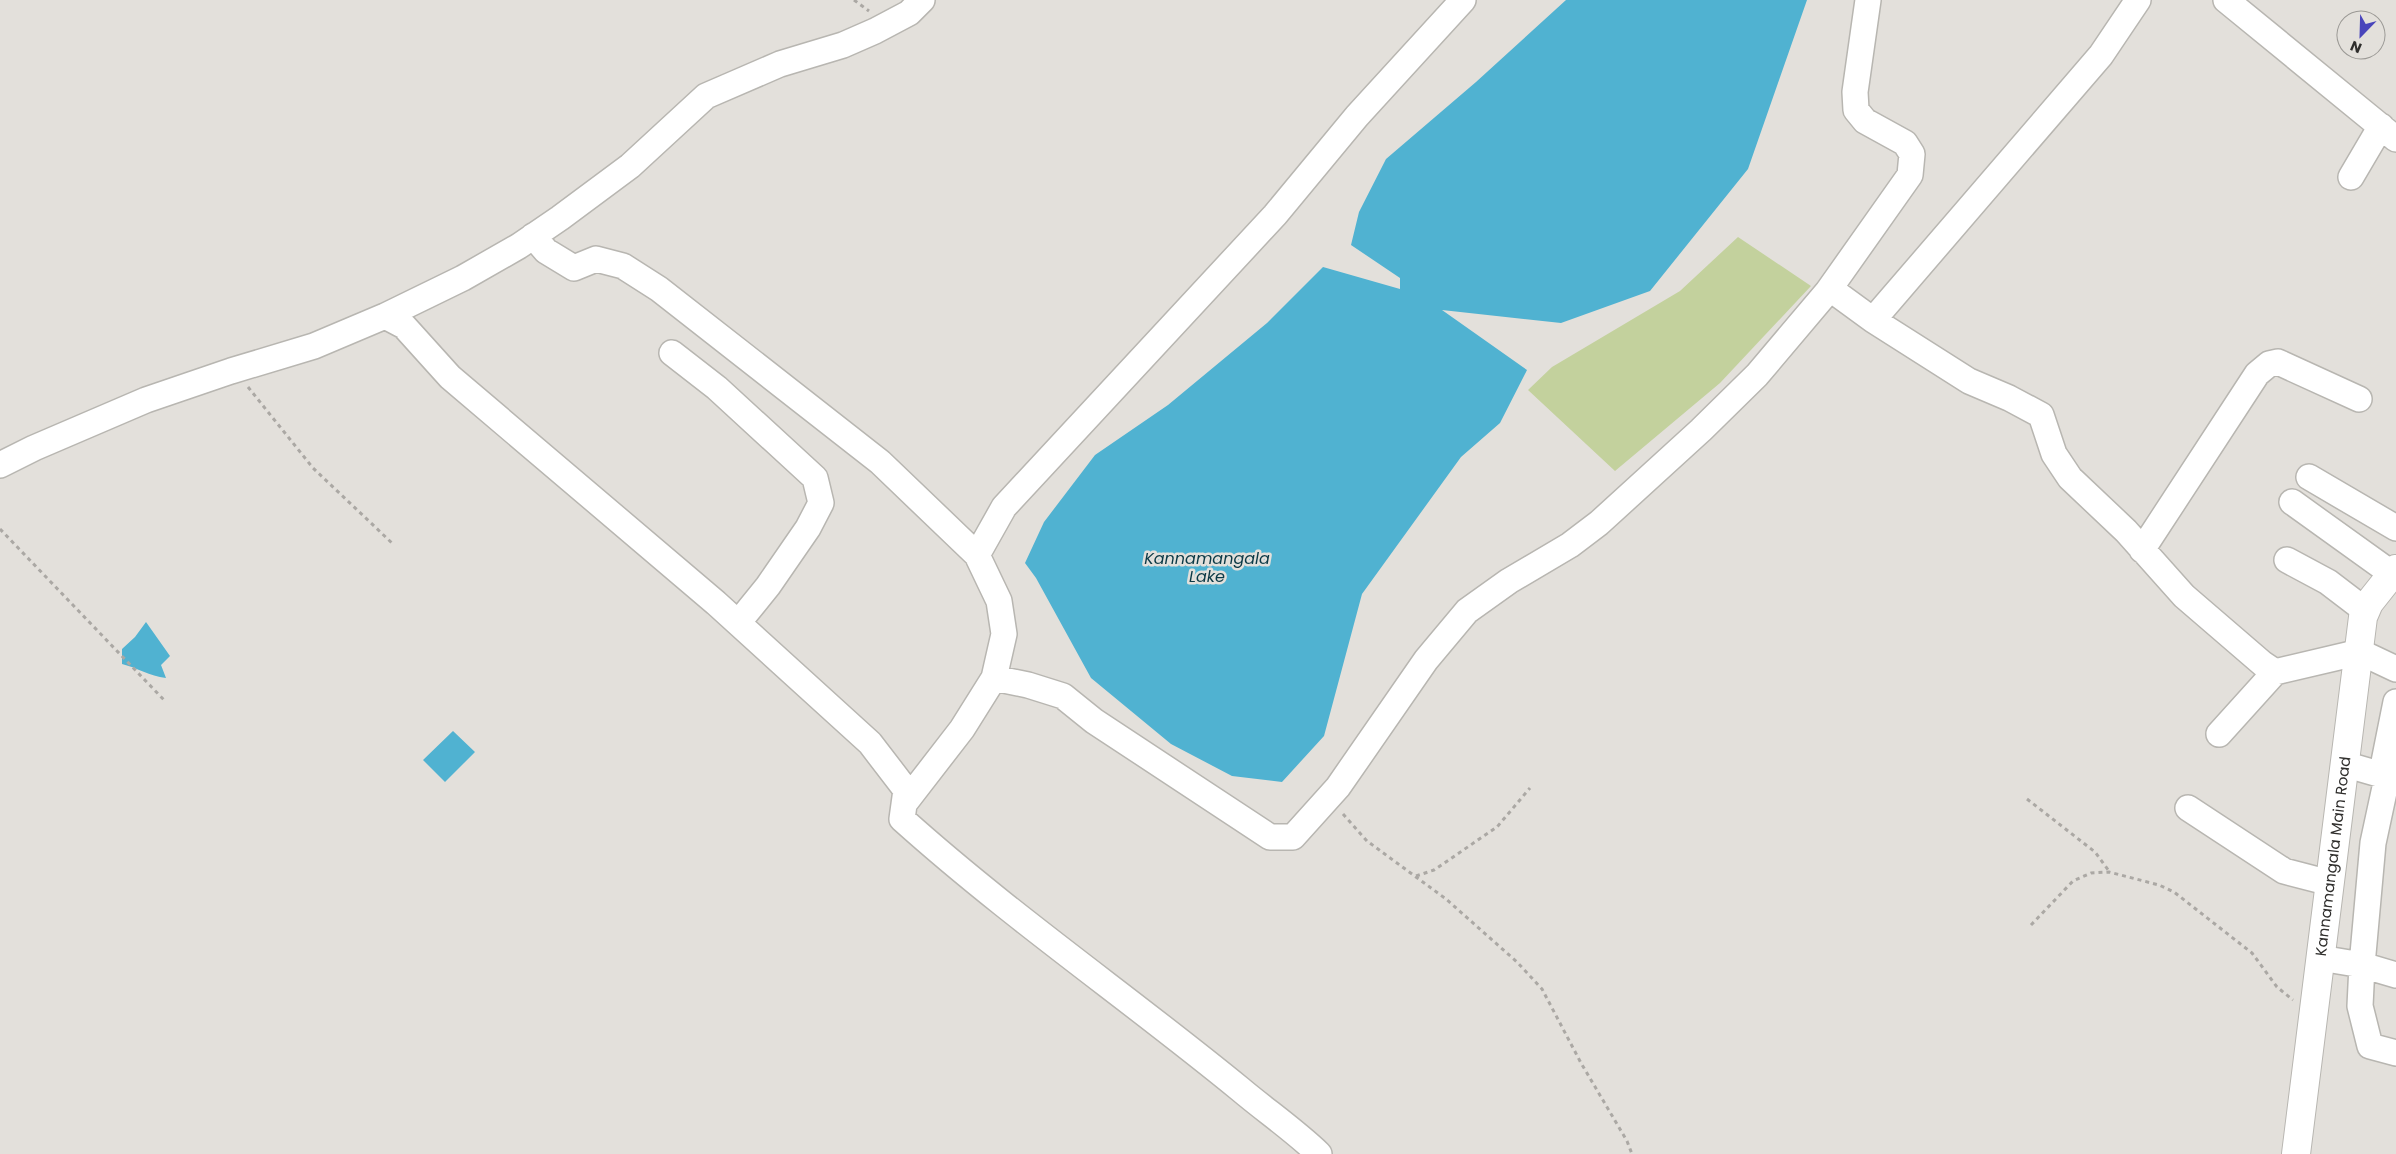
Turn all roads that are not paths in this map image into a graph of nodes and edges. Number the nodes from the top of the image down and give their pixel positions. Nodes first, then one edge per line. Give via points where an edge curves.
1 (922, 0) edge
2 (1463, 0) edge
3 (1868, 0) edge
4 (2138, 0) edge
5 (2226, 0) edge
6 (2388, 132) edge
7 (2351, 178) dead end
8 (533, 236) junction
9 (1828, 291) junction
10 (385, 316) junction
11 (1873, 320) junction
12 (672, 353) dead end
13 (2359, 399) dead end
14 (0, 465) edge
15 (2309, 478) dead end
16 (2292, 502) dead end
17 (2396, 528) edge
18 (2142, 550) junction
19 (977, 555) junction
20 (2288, 560) dead end
21 (2394, 571) edge
22 (2366, 611) junction
23 (738, 623) junction
24 (2360, 652) junction
25 (2396, 669) edge
26 (2275, 672) junction
27 (994, 678) junction
28 (2396, 702) edge
29 (2219, 734) dead end
30 (2344, 764) junction
31 (2392, 779) edge
32 (904, 804) junction
33 (2188, 808) dead end
34 (2330, 883) junction
35 (2320, 958) junction
36 (2362, 965) junction
37 (2396, 975) edge
38 (2396, 1053) edge
39 (1319, 1154) edge
40 (2296, 1154) edge

1 - 8 street via 909,12 875,31 843,45 780,64 706,96 630,166
2 - 19 street via 1357,116 1275,215 1004,507
3 - 9 street via 1855,92 1856,110 1865,121 1905,144 1912,154 1910,174
4 - 11 street via 2101,55
5 - 6 street
6 - 7 street
8 - 10 street via 463,278
8 - 19 street via 546,251 574,268 596,259 623,266 659,290 880,462
9 - 11 street via 1836,293
9 - 27 street via 1757,376 1599,523 1467,611 1426,660 1338,787 1294,836 1270,837 1094,722 1063,696
10 - 14 street via 306,349 231,370 146,400
10 - 23 street via 404,326 450,377
11 - 18 street via 1969,381 2041,415 2054,454 2070,478
12 - 23 street via 717,388 815,478 820,503 808,528
13 - 18 street via 2278,362 2269,364 2258,374
15 - 17 street
16 - 21 street
18 - 26 street via 2184,596
19 - 27 street via 999,601 1004,634
20 - 22 street via 2328,582
21 - 22 main road, Kannamangala Main Road
22 - 24 main road, Kannamangala Main Road
23 - 32 street via 870,744 906,790
24 - 25 street
24 - 26 street
24 - 30 main road, Kannamangala Main Road
26 - 29 street
27 - 32 street via 962,729
28 - 31 street via 2383,767
30 - 31 street
30 - 34 main road, Kannamangala Main Road
31 - 36 street via 2373,843
32 - 39 street via 902,820 934,848 1178,1038
33 - 34 street via 2284,871
34 - 35 main road, Kannamangala Main Road
35 - 36 street
35 - 40 main road, Kannamangala Main Road
36 - 37 street
36 - 38 street via 2360,1006 2370,1046

